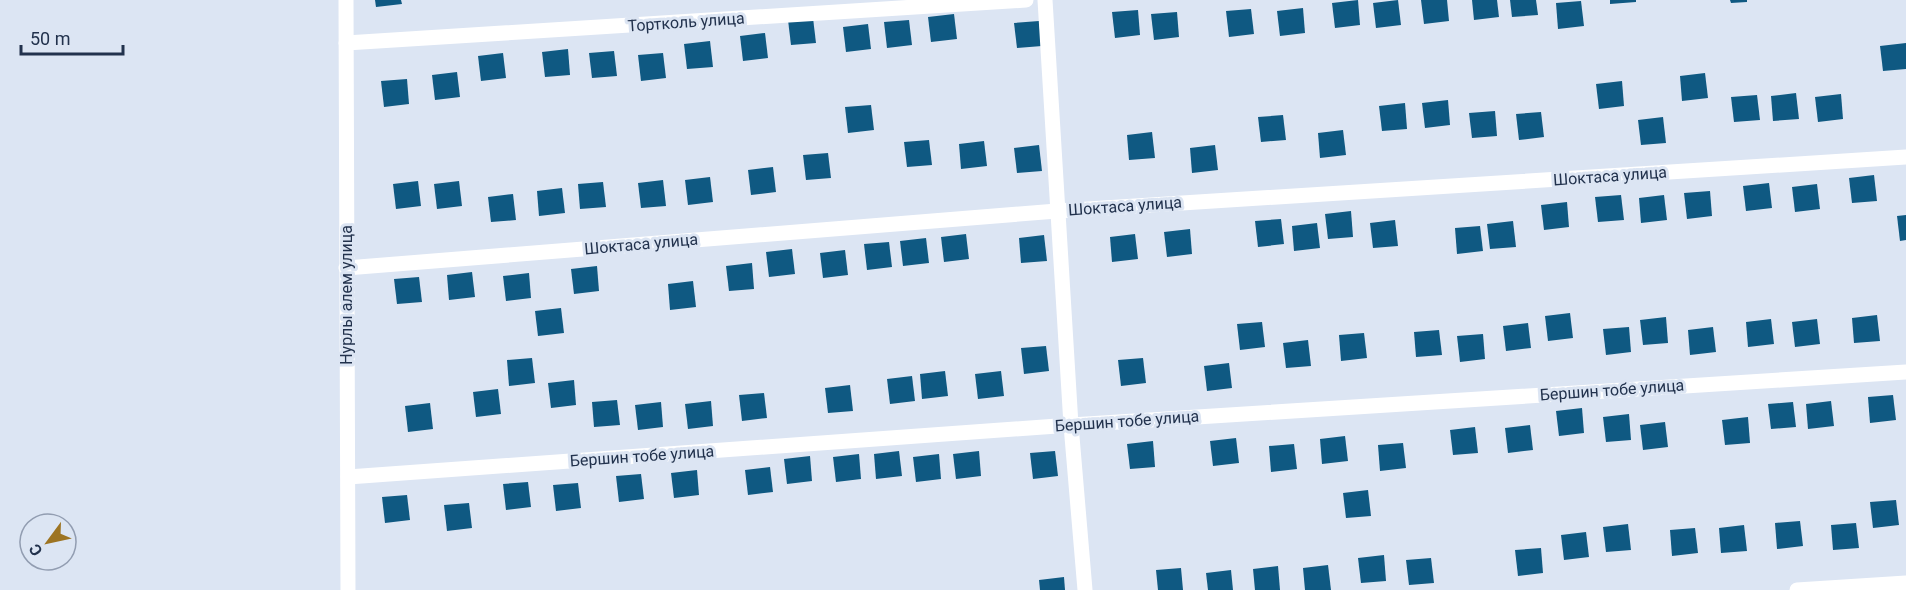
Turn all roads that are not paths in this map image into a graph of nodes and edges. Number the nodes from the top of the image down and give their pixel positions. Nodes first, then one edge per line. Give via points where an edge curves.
1 (346, 0) edge
2 (1026, 0) edge
3 (1045, 0) edge
4 (346, 43) junction
5 (1906, 157) edge
6 (1057, 211) junction
7 (346, 268) junction
8 (1906, 372) edge
9 (1071, 425) junction
10 (348, 477) junction
11 (1906, 583) edge
12 (348, 590) edge
13 (1085, 590) edge
14 (1797, 590) edge

1 - 4 street, Нурлы алем улица
2 - 4 street, Тортколь улица
3 - 6 street
4 - 7 street, Нурлы алем улица
5 - 6 street, Шоктаса улица
6 - 7 street, Шоктаса улица
6 - 9 street
7 - 10 street, Нурлы алем улица
8 - 9 street, Бершин тобе улица
9 - 10 street, Бершин тобе улица
9 - 13 street
10 - 12 street, Нурлы алем улица
11 - 14 street

